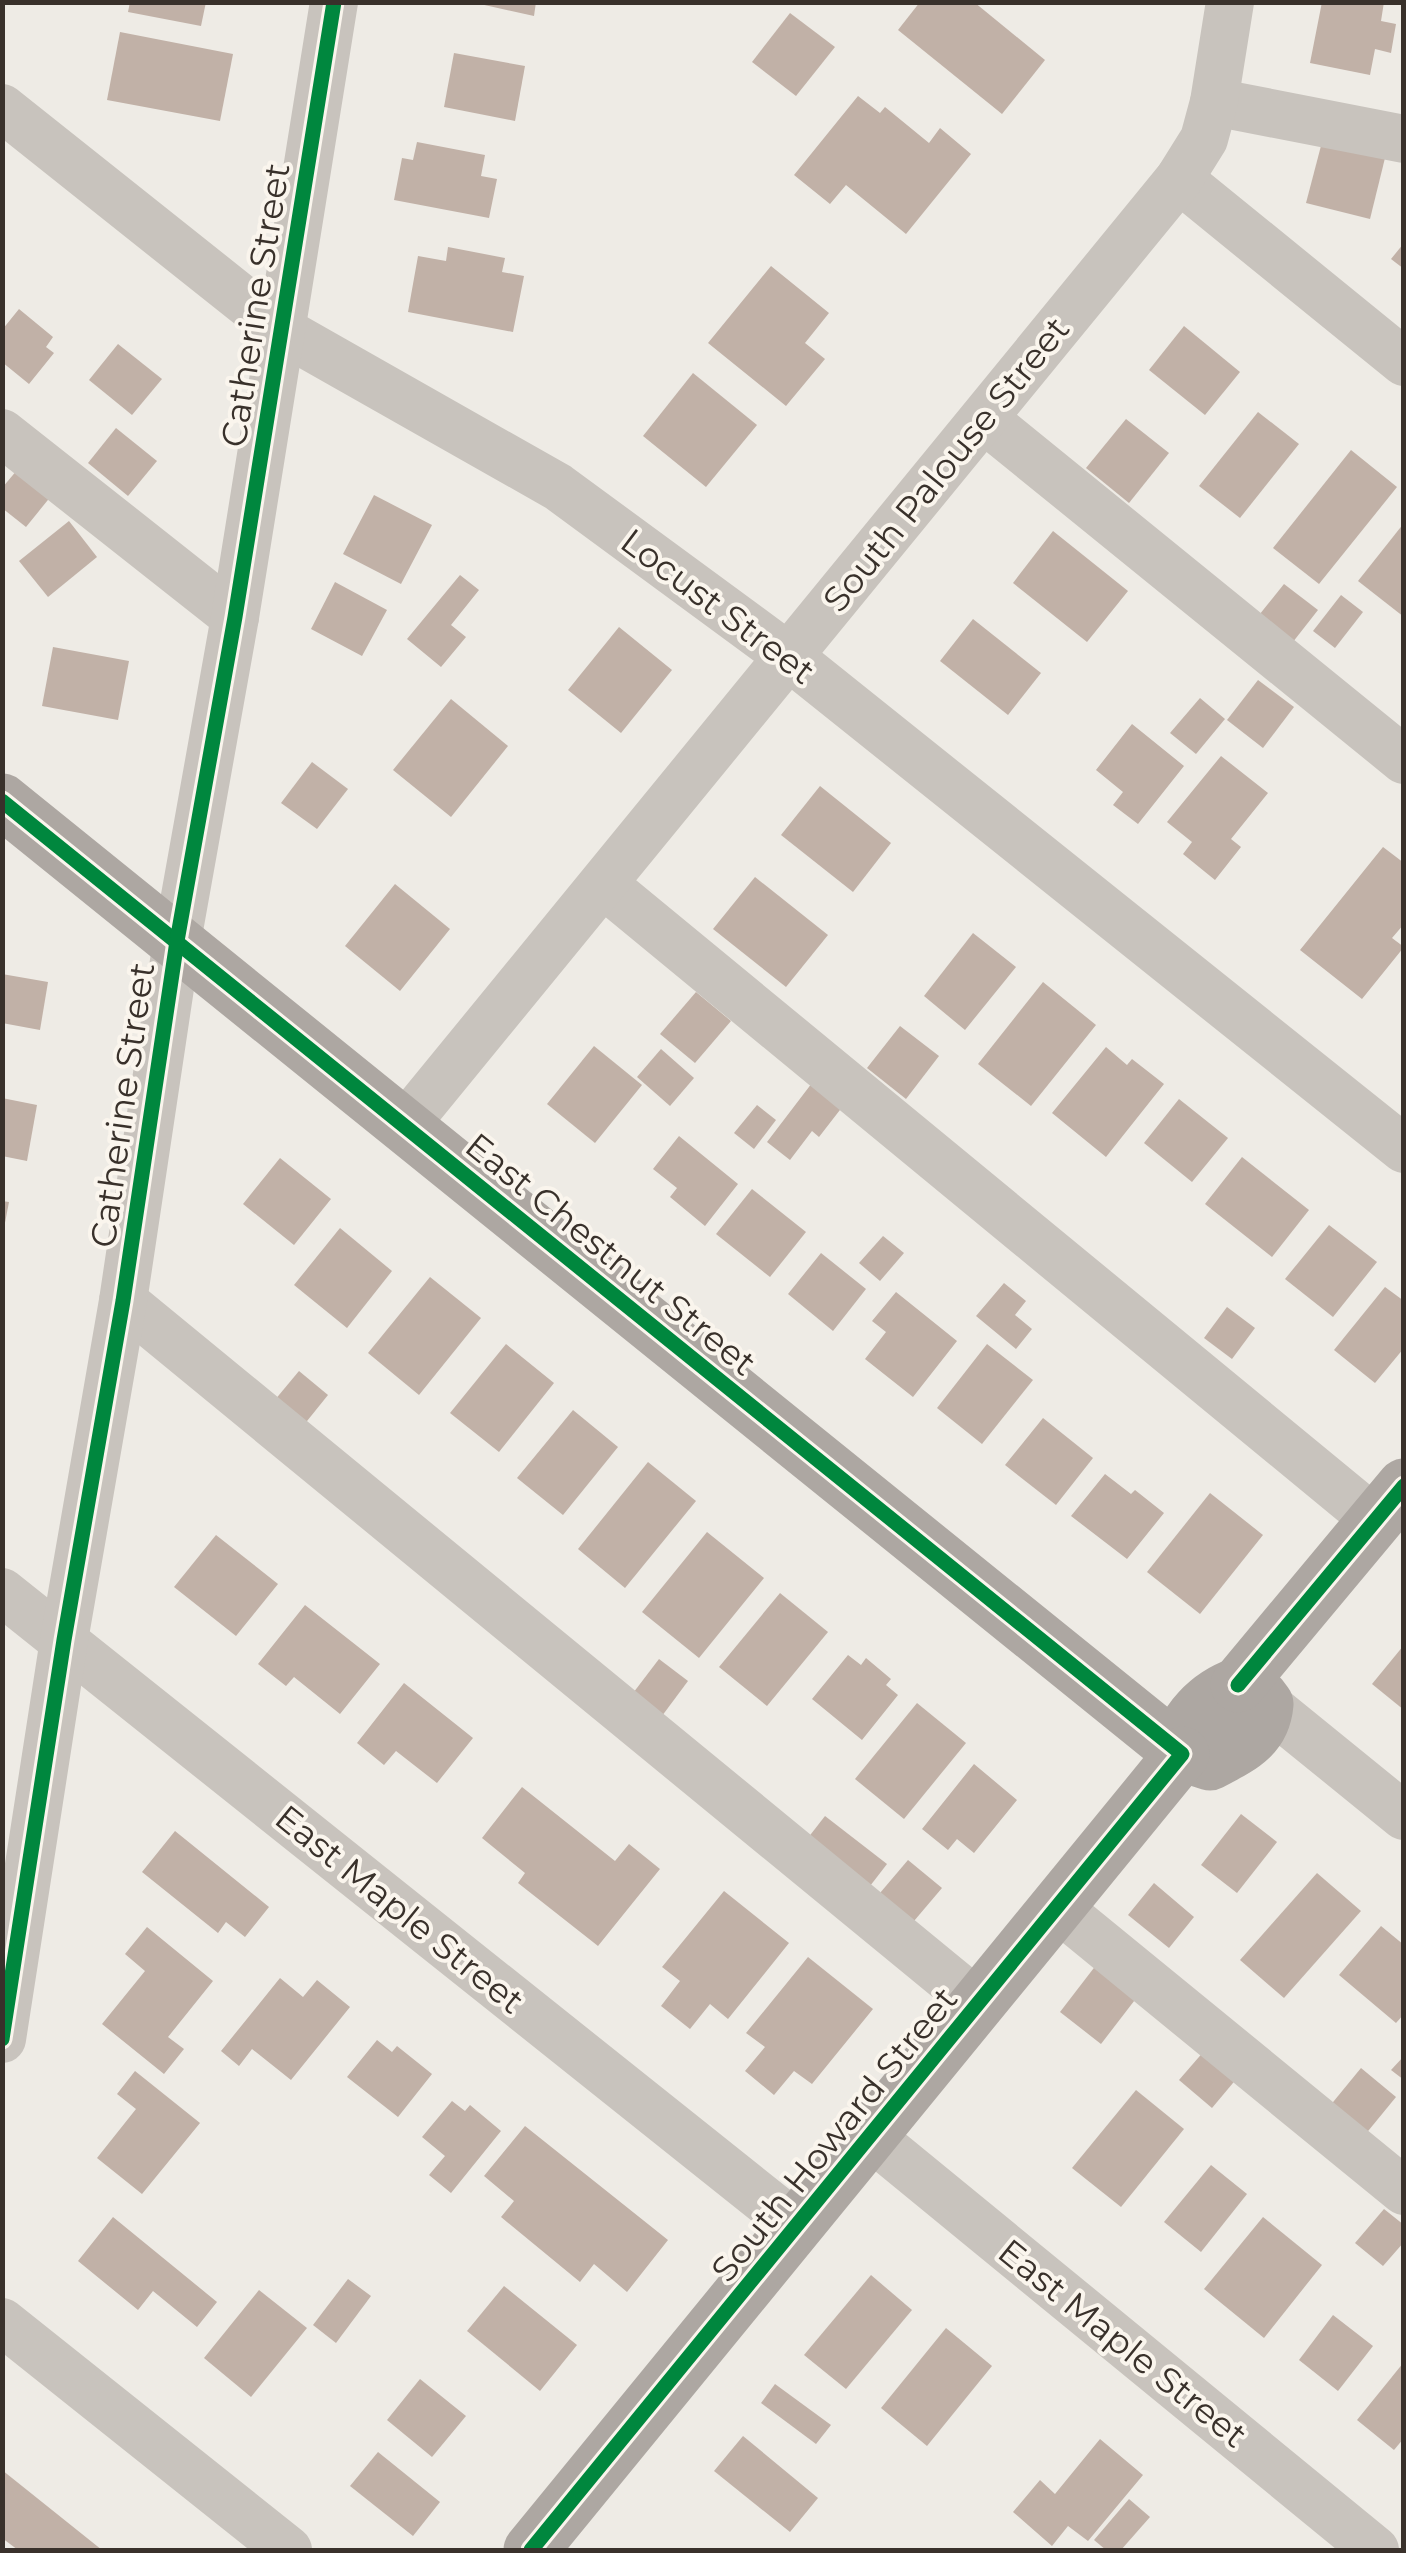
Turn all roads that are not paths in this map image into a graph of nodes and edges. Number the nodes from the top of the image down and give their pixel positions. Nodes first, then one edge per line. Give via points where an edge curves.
1 (334, 2) edge
2 (1230, 2) edge
3 (1214, 102) junction
4 (2, 108) edge
5 (1404, 138) edge
6 (1180, 179) junction
7 (281, 330) junction
8 (1404, 362) edge
9 (984, 419) junction
10 (2, 434) edge
11 (235, 617) junction
12 (788, 656) junction
13 (1404, 760) edge
14 (2, 801) edge
15 (603, 884) junction
16 (177, 941) junction
17 (404, 1125) junction
18 (1404, 1149) edge
19 (123, 1301) junction
20 (1389, 1503) edge
21 (2, 1592) edge
22 (64, 1640) junction
23 (1255, 1695) junction
24 (1182, 1754) junction
25 (1404, 1816) edge
26 (1058, 1908) junction
27 (979, 2004) junction
28 (2, 2039) edge
29 (870, 2136) junction
30 (1404, 2191) edge
31 (797, 2226) junction
32 (2, 2322) edge
33 (288, 2550) edge
34 (531, 2550) edge
35 (1376, 2550) edge

1 - 7 street, Catherine Street
2 - 3 street, South Palouse Street
3 - 5 street
3 - 6 street, South Palouse Street via 1204,139
4 - 7 street, Locust Street
6 - 8 street
6 - 9 street, South Palouse Street
7 - 11 street, Catherine Street
7 - 12 street, Locust Street via 558,486
9 - 12 street, South Palouse Street
9 - 13 street
10 - 11 street
11 - 16 street, Catherine Street
12 - 15 street, South Palouse Street
12 - 18 street, Locust Street
14 - 16 main road, East Chestnut Street
15 - 17 street, South Palouse Street
15 - 20 street
16 - 17 main road, East Chestnut Street
16 - 19 street, Catherine Street
17 - 24 main road, East Chestnut Street
19 - 22 street, Catherine Street
19 - 27 street
20 - 23 main road via 1289,1624
21 - 22 street, East Maple Street
22 - 28 street, Catherine Street
22 - 31 street, East Maple Street
23 - 24 main road via 1264,1719 1255,1737 1210,1762
23 - 25 street
24 - 26 main road, South Howard Street
26 - 27 main road, South Howard Street
26 - 30 street
27 - 29 main road, South Howard Street
29 - 31 main road, South Howard Street
29 - 35 street, East Maple Street
31 - 34 main road, South Howard Street
32 - 33 street

